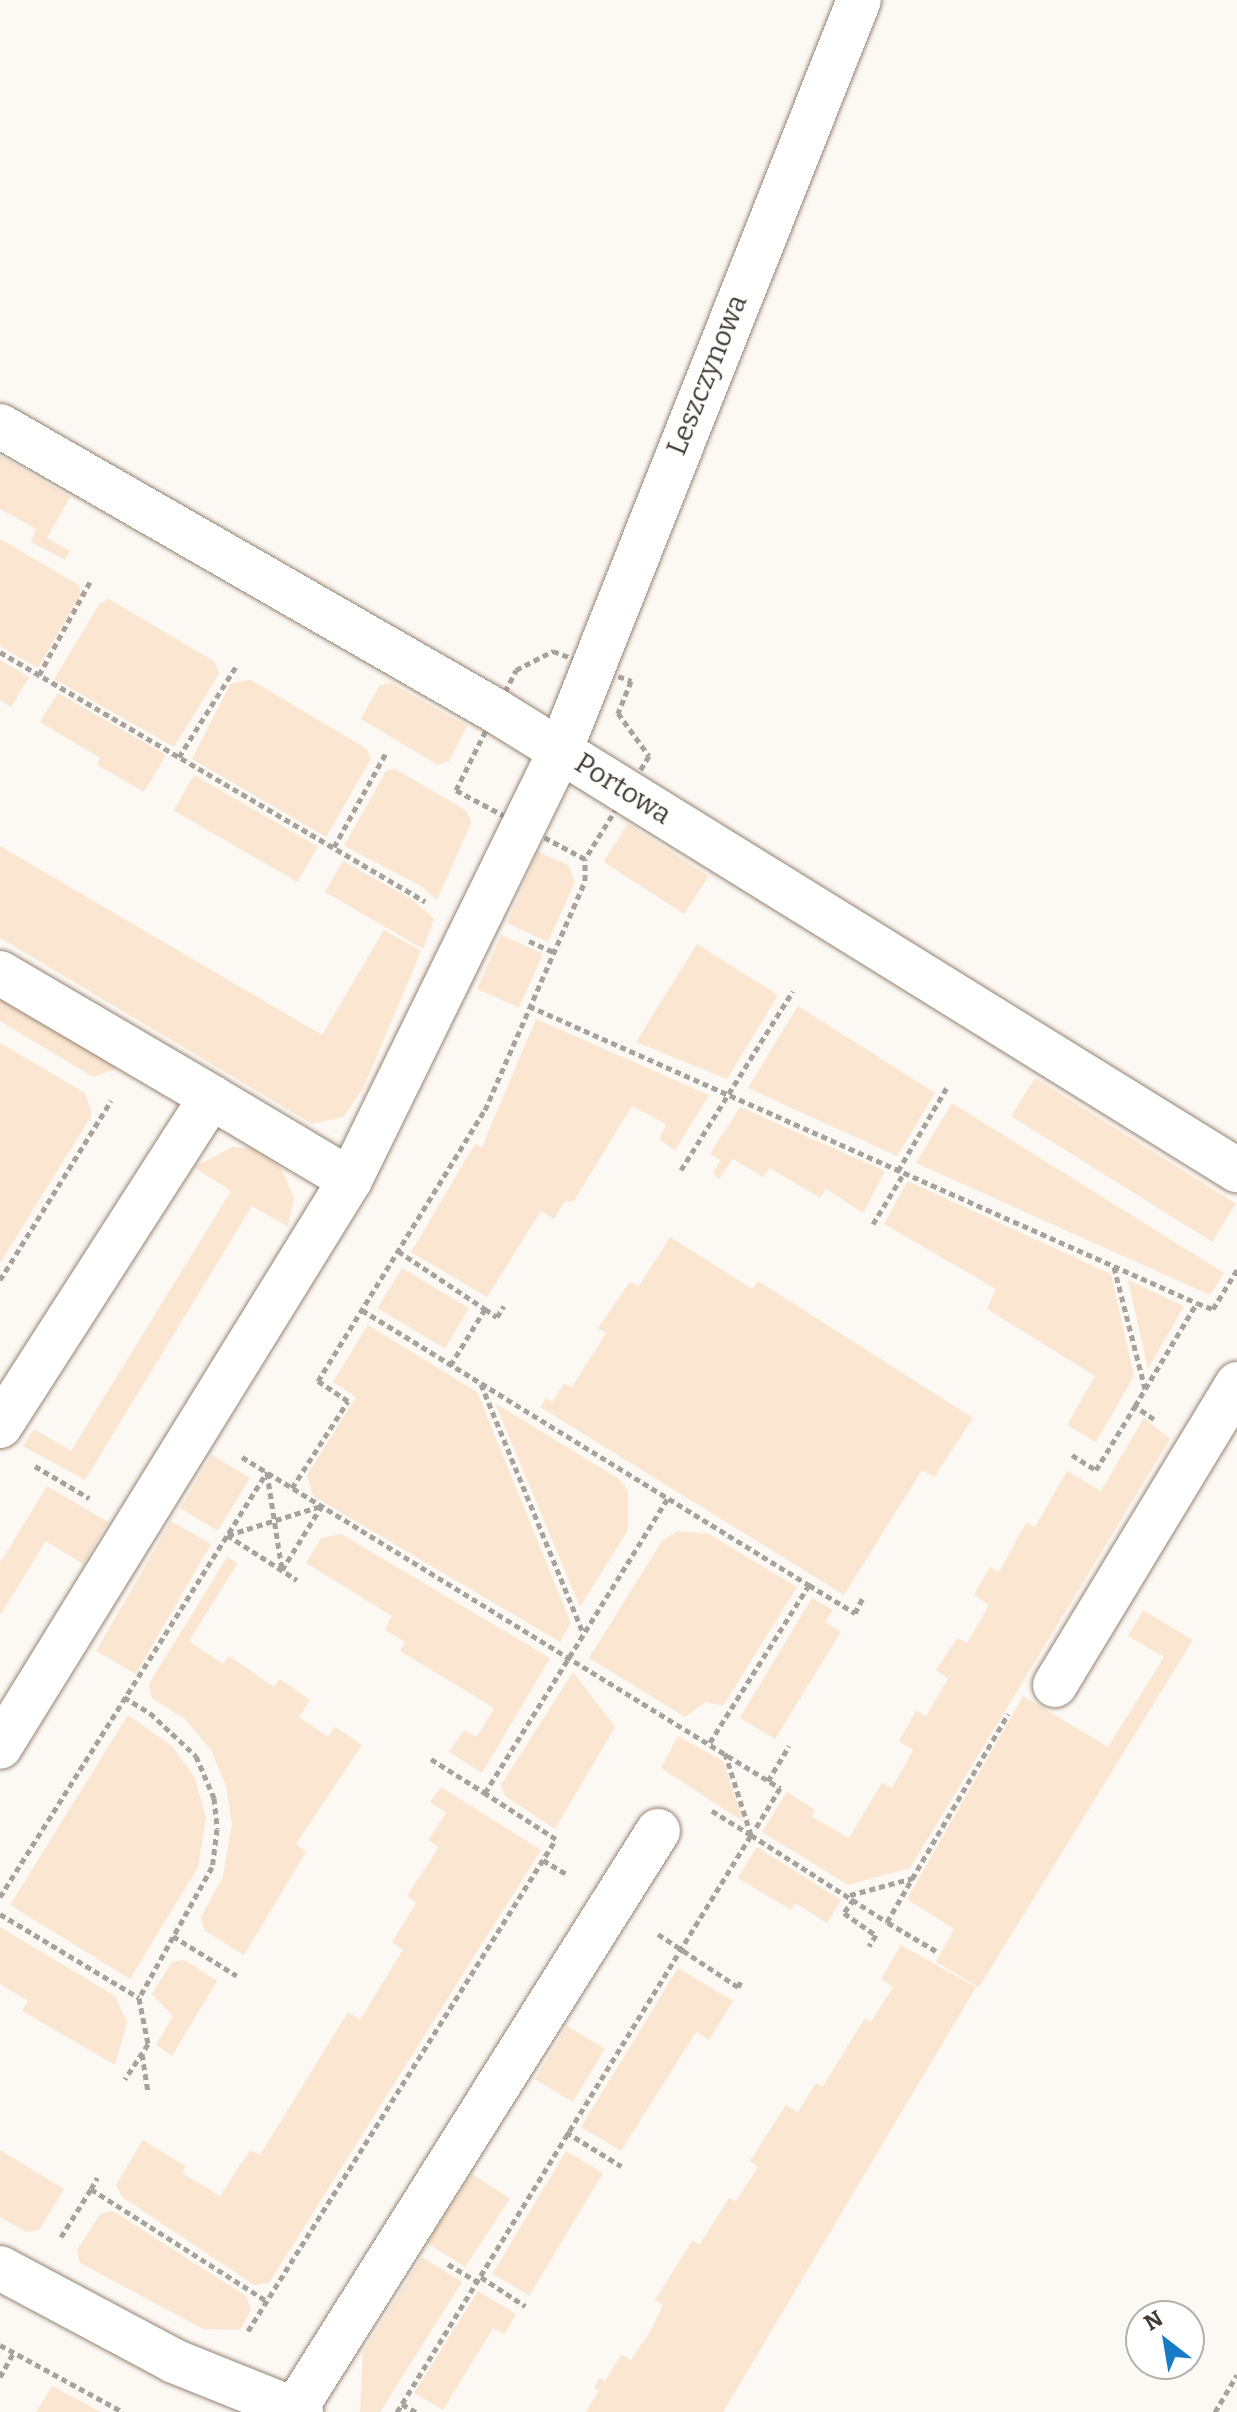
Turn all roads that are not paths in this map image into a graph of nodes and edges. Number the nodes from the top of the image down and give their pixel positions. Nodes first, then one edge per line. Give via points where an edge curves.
1 (859, 0) edge
2 (0, 426) edge
3 (560, 751) junction
4 (0, 973) edge
5 (211, 1097) junction
6 (1237, 1170) edge
7 (350, 1180) junction
8 (1237, 1384) edge
9 (1, 1422) edge
10 (1055, 1685) dead end
11 (0, 1747) edge
12 (658, 1831) dead end
13 (0, 2268) edge
14 (299, 2409) edge

1 - 3 street, Leszczynowa
2 - 3 street, Portowa
3 - 6 street, Portowa
3 - 7 street, Leszczynowa
4 - 5 street
5 - 7 street
5 - 9 street
7 - 11 street, Leszczynowa
8 - 10 street
12 - 14 street
13 - 14 street via 174,2361

